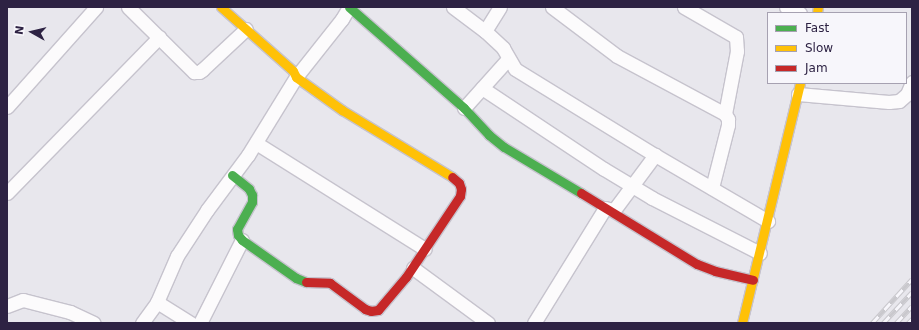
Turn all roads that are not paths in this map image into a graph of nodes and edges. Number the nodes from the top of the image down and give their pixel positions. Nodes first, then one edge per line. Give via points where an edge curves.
1 (96, 7) edge
2 (128, 7) edge
3 (221, 7) edge
4 (349, 7) edge
5 (453, 7) edge
6 (500, 7) edge
7 (552, 7) edge
8 (684, 7) edge
9 (786, 7) edge
10 (798, 12) edge
11 (246, 29) junction
12 (484, 31) junction
13 (159, 37) junction
14 (508, 59) junction
15 (296, 77) junction
16 (912, 82) edge
17 (482, 88) junction
18 (799, 88) edge
19 (7, 107) edge
20 (464, 108) junction
21 (725, 114) junction
22 (256, 143) junction
23 (655, 155) junction
24 (232, 175) junction
25 (632, 185) junction
26 (712, 188) junction
27 (7, 193) edge
28 (605, 208) junction
29 (768, 221) junction
30 (242, 240) junction
31 (425, 249) junction
32 (760, 253) junction
33 (413, 268) junction
34 (753, 280) junction
35 (157, 302) junction
36 (7, 306) edge
37 (94, 323) edge
38 (142, 323) edge
39 (191, 323) edge
40 (200, 323) edge
41 (488, 323) edge
42 (534, 323) edge
43 (742, 323) edge

1 - 19 street
2 - 13 street
3 - 11 street
4 - 15 street
4 - 20 street
5 - 12 street
6 - 12 street
7 - 21 street via 617,56
8 - 21 street via 736,37 737,51
9 - 10 street
11 - 13 street via 199,72 194,72
11 - 15 street via 293,71
12 - 14 street via 502,48
13 - 27 street
14 - 17 street
14 - 23 street via 515,69
15 - 22 street
15 - 31 street via 342,110 459,183 460,196
16 - 18 street via 907,94 899,101 889,102
17 - 20 street
17 - 25 street
18 - 29 street
20 - 28 street via 504,147
21 - 26 street via 728,126
22 - 24 street
22 - 31 street
23 - 25 street
23 - 26 street
24 - 30 street via 249,189 252,195 252,202 237,229
24 - 35 street via 177,256
25 - 28 street via 614,210
25 - 32 street via 652,198
26 - 29 street
28 - 34 street via 697,264
28 - 42 street
29 - 32 street
30 - 33 street via 296,278 310,283 330,283 371,311 378,310
30 - 40 street
31 - 33 street
32 - 34 street
33 - 41 street
34 - 43 street
35 - 38 street
35 - 39 street
36 - 37 street via 23,300 70,312

